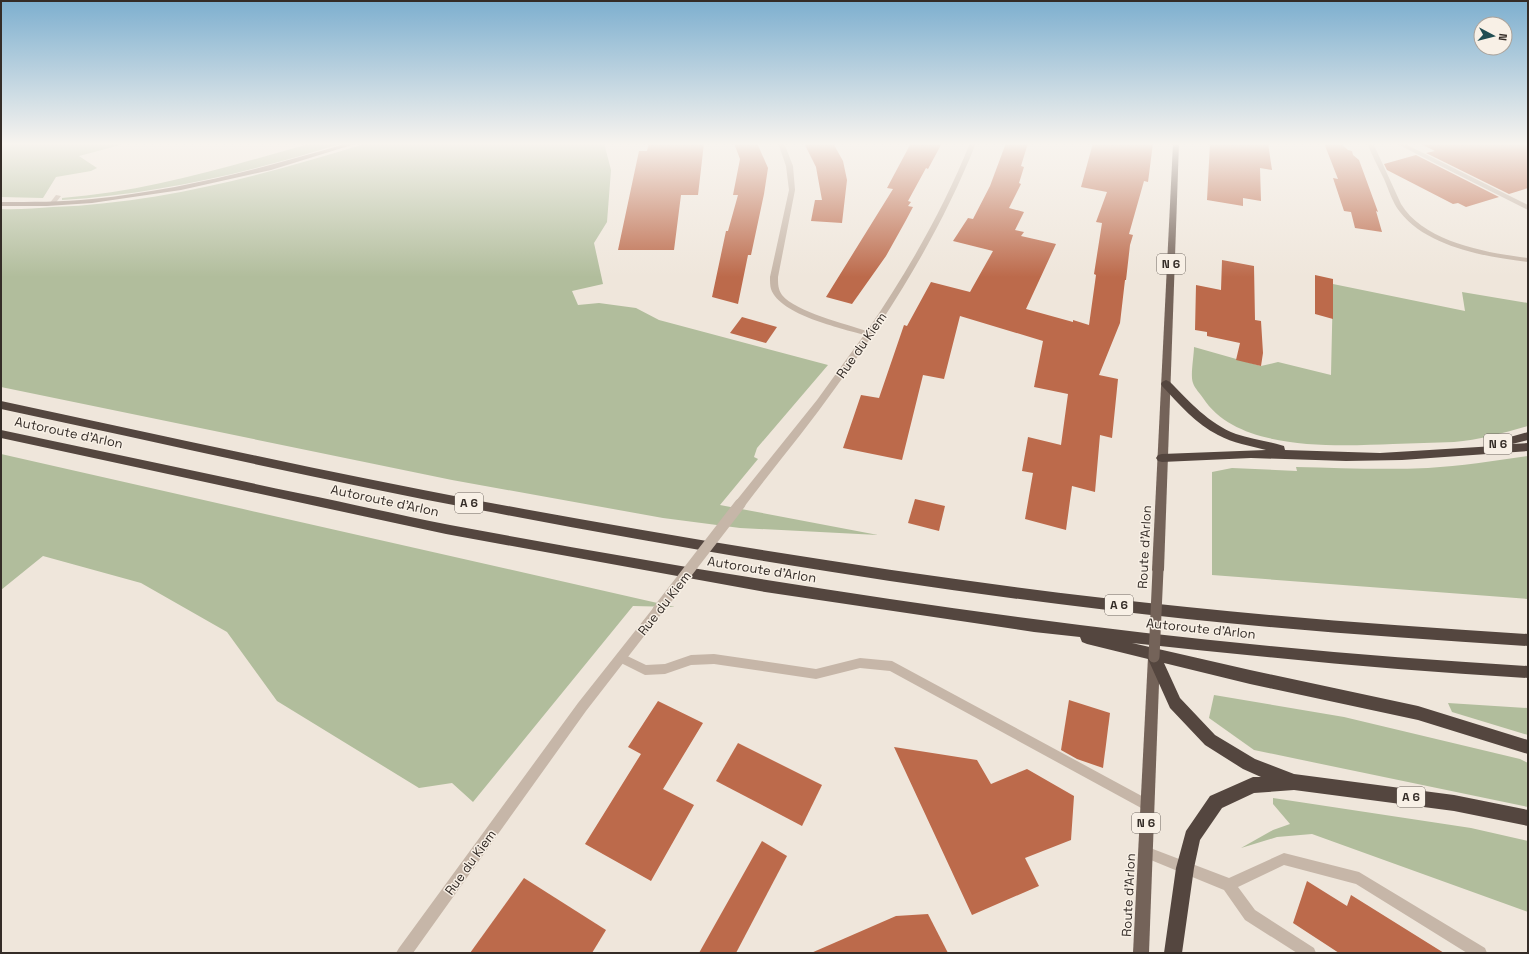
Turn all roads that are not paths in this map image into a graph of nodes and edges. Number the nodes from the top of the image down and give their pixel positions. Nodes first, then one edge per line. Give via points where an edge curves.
1 (187, 188) edge
2 (792, 188) edge
3 (954, 188) edge
4 (1174, 188) edge
5 (1391, 188) edge
6 (1487, 188) edge
7 (58, 196) dead end
8 (1, 204) edge
9 (52, 204) junction
10 (1528, 208) edge
11 (1528, 260) edge
12 (869, 334) junction
13 (1166, 384) junction
14 (1, 404) edge
15 (1, 434) edge
16 (1528, 436) edge
17 (1528, 446) edge
18 (1468, 453) junction
19 (1305, 454) junction
20 (1162, 458) junction
21 (1034, 626) junction
22 (1528, 640) edge
23 (1154, 657) junction
24 (621, 658) junction
25 (1528, 672) edge
26 (1528, 747) edge
27 (1294, 782) junction
28 (1147, 805) junction
29 (1528, 818) edge
30 (1145, 852) junction
31 (1185, 868) junction
32 (1229, 885) junction
33 (404, 953) edge
34 (1141, 953) edge
35 (1173, 953) edge
36 (1309, 953) edge
37 (1480, 953) edge

1 - 9 main road via 116,199
2 - 12 street via 774,277 775,290 785,303 806,314
3 - 12 street, Rue du Kiem via 910,273
4 - 13 main road, Route d'Arlon / N 6
5 - 11 street via 1404,214 1418,225 1457,245 1501,257
6 - 10 street
7 - 9 lane
8 - 9 main road
12 - 24 street, Rue du Kiem, bridge via 846,368
13 - 19 highway, N 6 via 1200,418 1217,430 1250,442
13 - 20 main road, Route d'Arlon / N 6
14 - 22 highway, Autoroute d'Arlon / A 6 via 443,498 780,558 941,583 1259,620
15 - 21 highway, Autoroute d'Arlon / A 6 via 446,529 765,586
16 - 18 highway, N 6
17 - 18 highway, N 6
18 - 19 highway, N 6 via 1357,458
19 - 20 highway, N 6 via 1211,454
20 - 23 main road, Route d'Arlon / N 6, bridge
21 - 25 highway, Autoroute d'Arlon / A 6 via 1313,656
21 - 26 highway via 1250,677 1418,713
23 - 27 highway, A 6 via 1175,703 1210,740 1249,764
23 - 28 main road, Route d'Arlon / N 6
24 - 28 lane via 645,670 665,669 692,660 714,659 816,674 860,663 892,666
24 - 33 street, Rue du Kiem via 582,707
27 - 29 highway, A 6 via 1454,803
27 - 31 highway, A 6 via 1253,785 1216,802 1192,837
28 - 30 main road, Route d'Arlon / N 6
30 - 31 lane
30 - 34 main road, Route d'Arlon / N 6
31 - 32 lane
31 - 35 highway, A 6
32 - 36 lane via 1250,915
32 - 37 lane via 1284,859 1359,878

